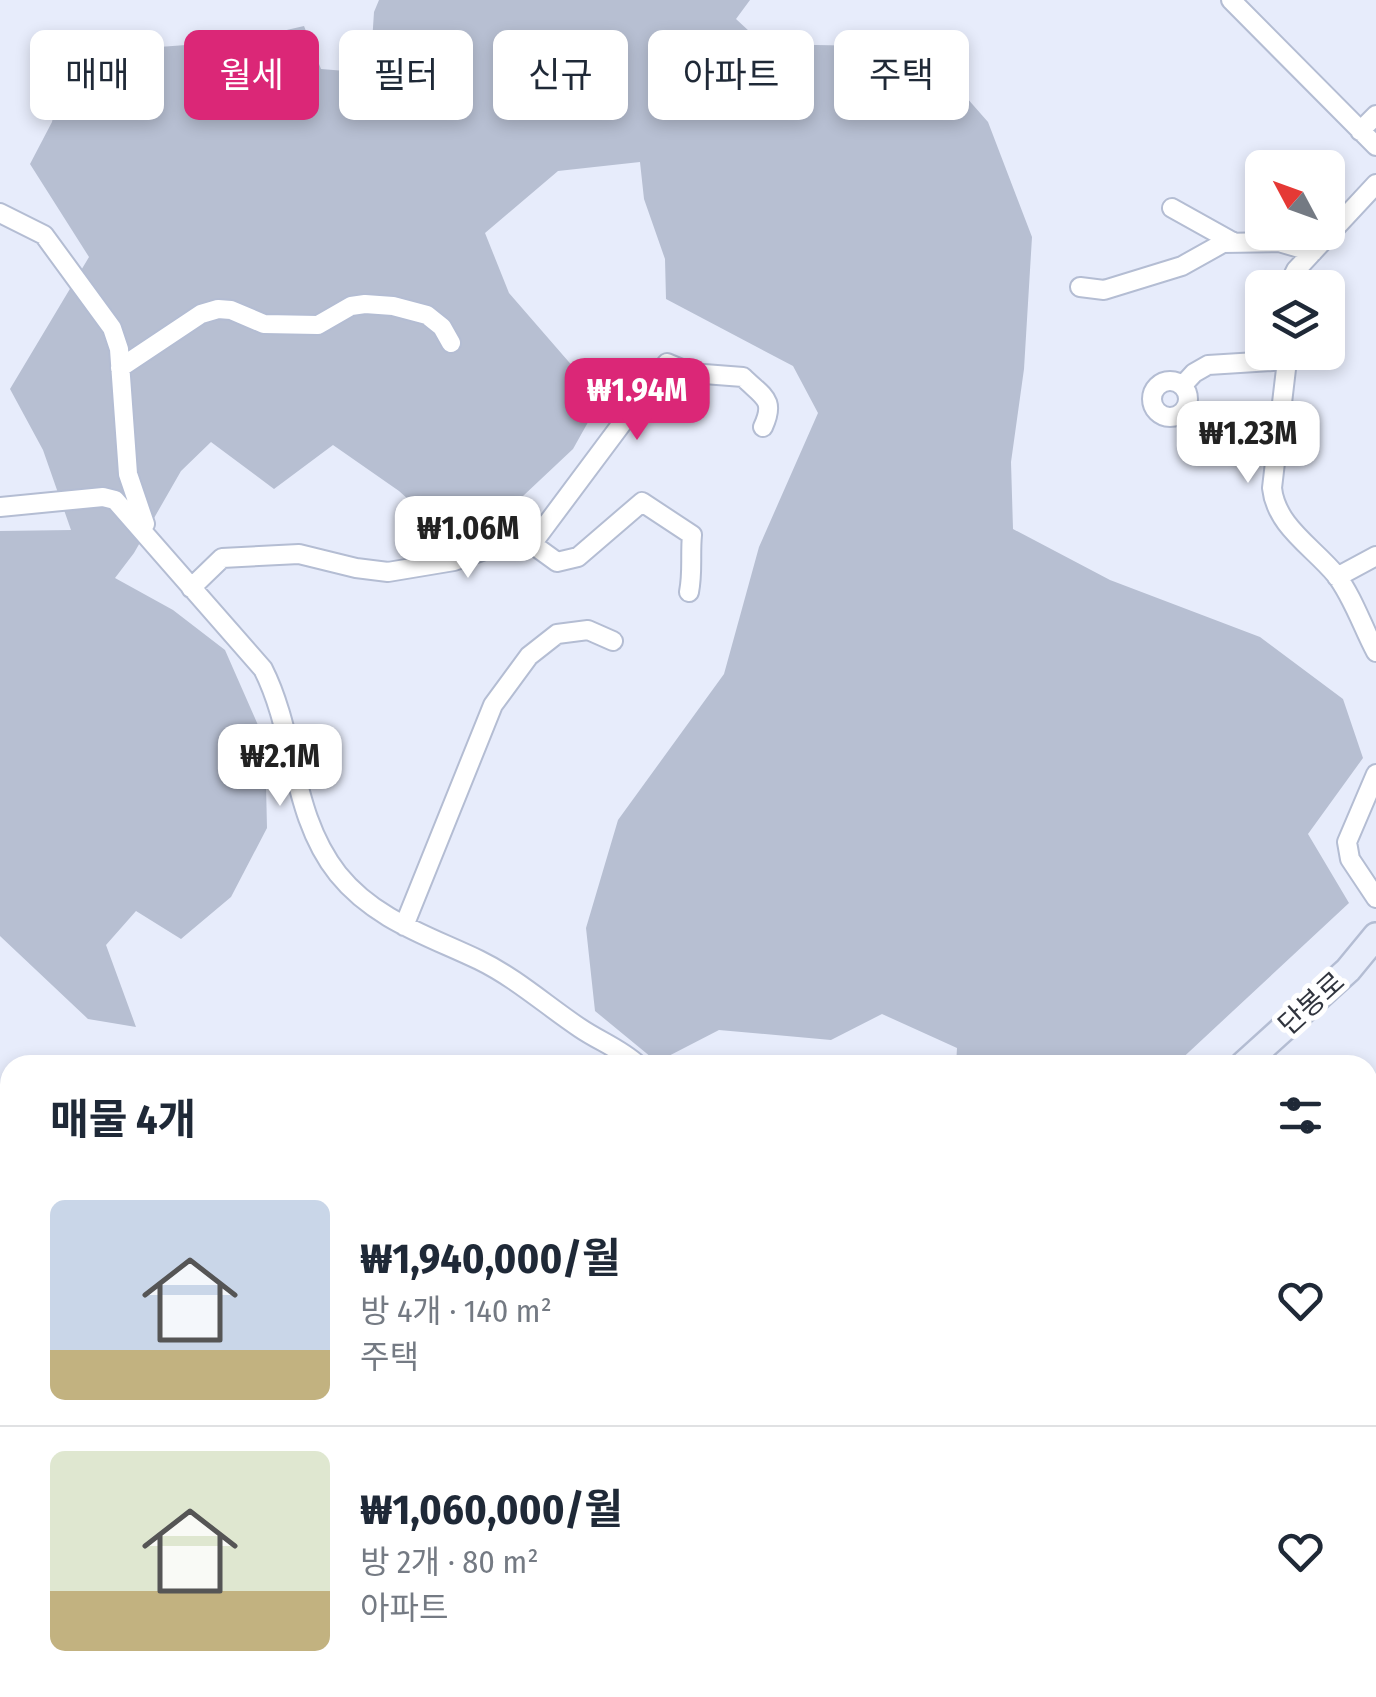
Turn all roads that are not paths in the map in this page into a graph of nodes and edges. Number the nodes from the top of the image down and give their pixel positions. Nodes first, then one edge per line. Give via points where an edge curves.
1 (1231, 0) edge
2 (1376, 115) edge
3 (1360, 131) junction
4 (1376, 146) edge
5 (1376, 184) edge
6 (1172, 208) dead end
7 (0, 212) edge
8 (1233, 242) junction
9 (1313, 252) junction
10 (1296, 270) edge
11 (1080, 287) dead end
12 (451, 343) dead end
13 (1245, 361) edge
14 (120, 368) junction
15 (1287, 370) edge
16 (1182, 386) dead end
17 (763, 427) dead end
18 (0, 507) edge
19 (151, 538) junction
20 (532, 544) junction
21 (1376, 556) edge
22 (1337, 577) junction
23 (192, 588) junction
24 (689, 592) dead end
25 (613, 641) dead end
26 (1376, 652) edge
27 (1376, 774) edge
28 (1376, 898) edge
29 (404, 926) junction
30 (1376, 936) edge
31 (623, 1055) edge
32 (1254, 1055) edge

1 - 3 street
2 - 3 street
3 - 4 street
5 - 9 street
6 - 8 street
7 - 14 street via 44,235 66,262 112,328
8 - 9 street via 1288,243
8 - 11 street via 1104,290
9 - 10 street
12 - 14 street via 427,315 393,306 350,306 318,325 264,324 218,309
13 - 16 street via 1208,365
14 - 19 street via 128,474
15 - 22 street via 1273,498 1280,516
17 - 20 street via 770,403 743,377 691,374 668,363
18 - 19 street via 102,497 115,500
19 - 23 street
20 - 23 street via 514,540 454,561 388,572 299,554 222,558
20 - 24 street via 568,562 642,502 692,535
21 - 22 street
22 - 26 street
23 - 29 street via 252,653 277,697 296,781 326,854 358,895
25 - 29 street via 588,630 557,634 530,656 494,705
27 - 28 street via 1347,842
29 - 31 street via 499,970
30 - 32 street, 단봉로

